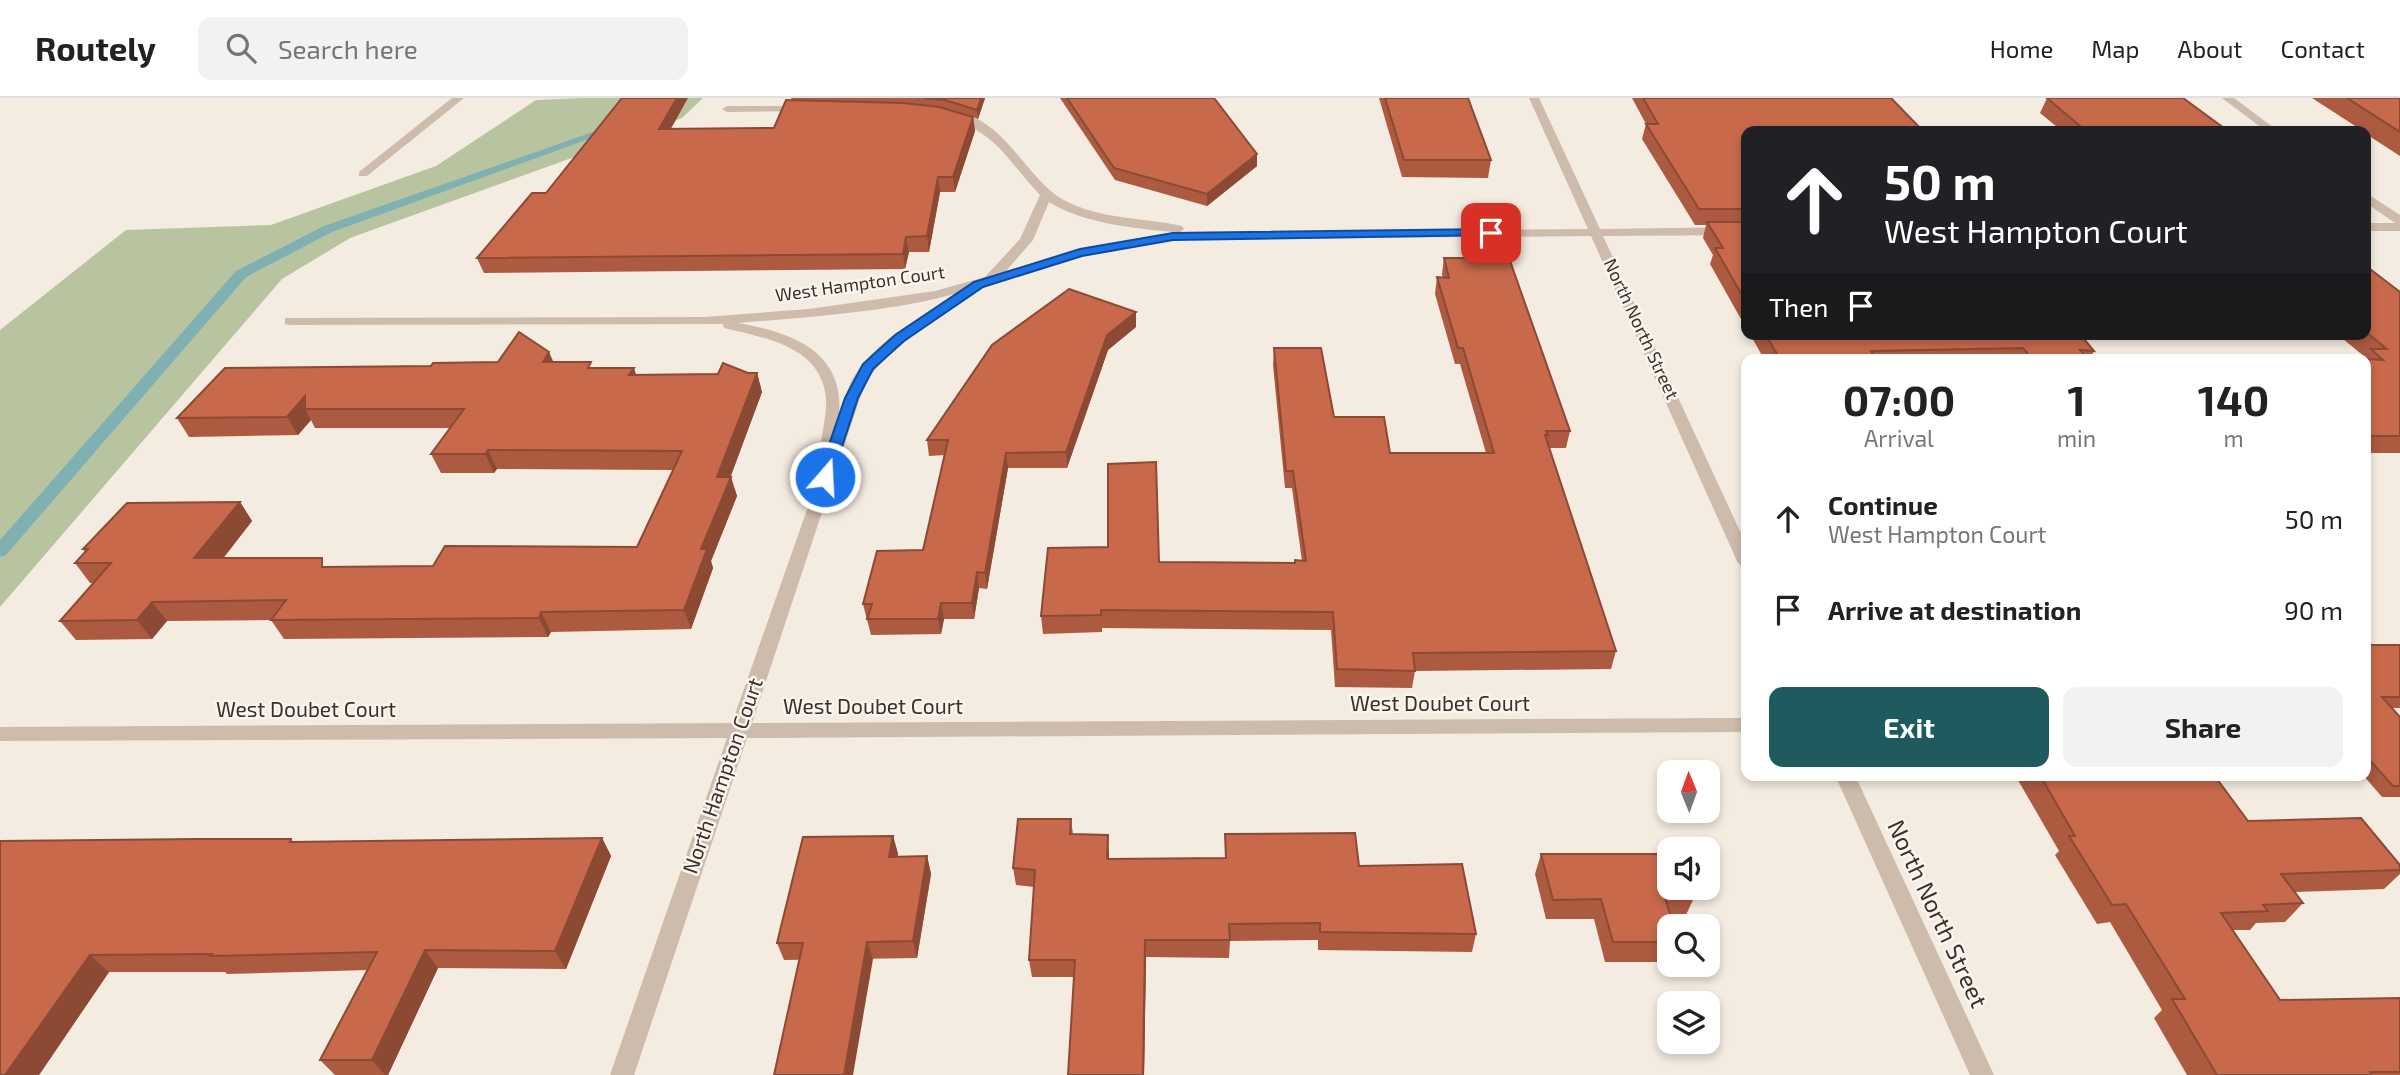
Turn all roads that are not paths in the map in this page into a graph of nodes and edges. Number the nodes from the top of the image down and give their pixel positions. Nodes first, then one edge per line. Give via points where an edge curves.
1 (459, 98) edge
2 (1534, 98) edge
3 (2227, 98) edge
4 (727, 108) dead end
5 (814, 109) edge
6 (946, 114) edge
7 (2266, 126) edge
8 (363, 174) dead end
9 (1046, 194) junction
10 (2371, 201) edge
11 (2400, 221) edge
12 (2371, 227) edge
13 (2400, 227) edge
14 (1741, 231) edge
15 (1596, 232) junction
16 (1255, 234) junction
17 (978, 285) junction
18 (290, 321) dead end
19 (705, 321) junction
20 (825, 477) junction
21 (1741, 550) edge
22 (1741, 725) edge
23 (738, 730) junction
24 (0, 734) edge
25 (1848, 781) edge
26 (622, 1075) edge
27 (1982, 1075) edge

1 - 8 street
2 - 15 street, North North Street
3 - 7 street
4 - 5 street
6 - 9 street via 994,133
9 - 16 street via 1117,221
9 - 17 street, North Hampton Court via 1026,243
10 - 11 street
12 - 13 street
14 - 15 street, West Hampton Court
15 - 16 street, West Hampton Court
15 - 21 street, North North Street
16 - 17 street, West Hampton Court via 1143,240 1080,253
17 - 19 street, West Hampton Court via 878,305
17 - 20 street, North Hampton Court via 900,338 868,367 852,398
18 - 19 street, West Hampton Court
19 - 20 street, North Hampton Court via 787,340 817,360 833,396
20 - 23 street, North Hampton Court
22 - 23 street, West Doubet Court
23 - 24 street, West Doubet Court
23 - 26 street, North Hampton Court
25 - 27 street, North North Street

